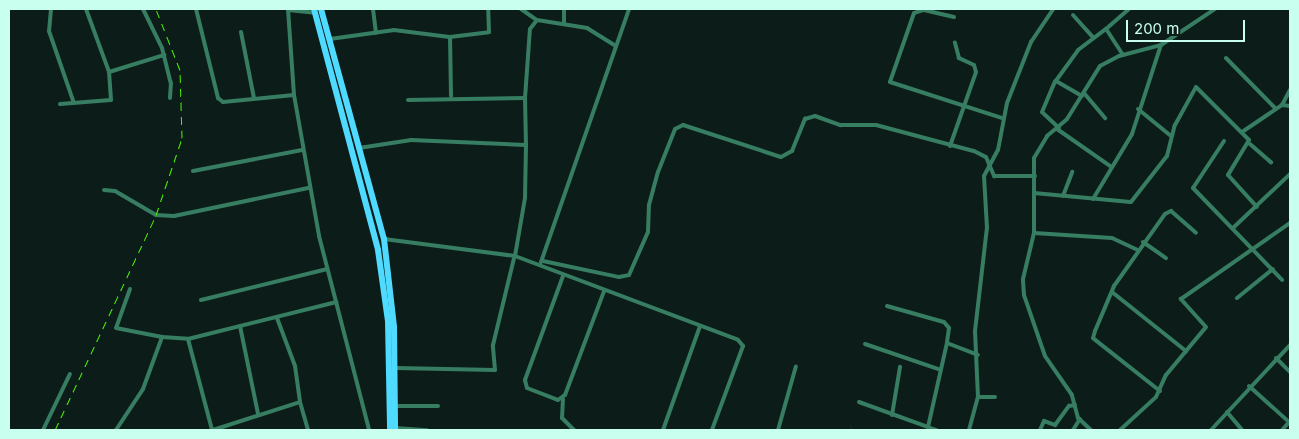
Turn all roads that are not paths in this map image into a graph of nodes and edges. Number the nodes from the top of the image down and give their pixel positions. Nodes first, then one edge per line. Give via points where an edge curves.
1 (51, 9) edge
2 (86, 9) edge
3 (143, 9) edge
4 (196, 9) edge
5 (288, 9) edge
6 (373, 9) edge
7 (488, 9) edge
8 (521, 9) edge
9 (564, 9) edge
10 (629, 9) edge
11 (1053, 9) edge
12 (1129, 9) edge
13 (1215, 9) edge
14 (316, 10) edge
15 (1073, 15) dead end
16 (954, 17) dead end
17 (537, 20) junction
18 (564, 23) junction
19 (1106, 29) junction
20 (241, 32) dead end
21 (376, 33) junction
22 (450, 37) junction
23 (1092, 37) junction
24 (330, 39) junction
25 (955, 43) dead end
26 (1161, 45) junction
27 (616, 46) junction
28 (164, 55) junction
29 (1123, 55) junction
30 (331, 56) junction
31 (1226, 58) dead end
32 (109, 72) junction
33 (1056, 81) junction
34 (1290, 90) edge
35 (294, 95) junction
36 (1083, 95) junction
37 (451, 96) junction
38 (170, 98) dead end
39 (254, 98) junction
40 (525, 98) junction
41 (408, 100) dead end
42 (60, 104) dead end
43 (74, 104) junction
44 (965, 104) junction
45 (1282, 105) junction
46 (1290, 106) edge
47 (1275, 108) junction
48 (1138, 109) junction
49 (1002, 118) junction
50 (1105, 118) dead end
51 (1058, 129) junction
52 (1242, 132) junction
53 (1171, 136) junction
54 (1224, 140) dead end
55 (1250, 144) junction
56 (526, 145) junction
57 (950, 146) junction
58 (359, 148) junction
59 (302, 150) junction
60 (1271, 162) dead end
61 (1110, 166) junction
62 (989, 168) junction
63 (193, 171) dead end
64 (1072, 172) dead end
65 (988, 174) junction
66 (1290, 174) edge
67 (1035, 176) junction
68 (308, 188) junction
69 (104, 190) dead end
70 (1034, 193) junction
71 (1063, 196) junction
72 (1093, 198) junction
73 (1257, 207) junction
74 (1290, 223) edge
75 (1234, 227) junction
76 (1034, 233) junction
77 (1196, 233) dead end
78 (384, 239) junction
79 (1142, 242) junction
80 (1138, 250) junction
81 (1254, 250) junction
82 (514, 257) junction
83 (1166, 258) dead end
84 (543, 260) junction
85 (538, 265) junction
86 (327, 269) junction
87 (1273, 269) junction
88 (562, 276) junction
89 (1282, 280) dead end
90 (130, 290) dead end
91 (604, 291) junction
92 (1112, 292) junction
93 (1237, 298) dead end
94 (201, 300) dead end
95 (336, 302) junction
96 (887, 306) dead end
97 (277, 318) junction
98 (240, 326) junction
99 (700, 326) junction
100 (162, 337) junction
101 (188, 339) junction
102 (865, 344) dead end
103 (947, 344) junction
104 (1290, 345) edge
105 (1186, 351) junction
106 (978, 355) junction
107 (1276, 358) junction
108 (796, 366) dead end
109 (900, 367) dead end
110 (396, 368) junction
111 (941, 370) junction
112 (1290, 372) edge
113 (70, 374) dead end
114 (1249, 386) junction
115 (1160, 391) junction
116 (978, 397) junction
117 (995, 397) dead end
118 (563, 399) junction
119 (300, 402) junction
120 (859, 402) dead end
121 (1075, 405) junction
122 (396, 406) junction
123 (438, 406) dead end
124 (1227, 412) junction
125 (258, 414) junction
126 (892, 415) junction
127 (1080, 419) junction
128 (1290, 421) edge
129 (928, 427) junction
130 (394, 429) edge
131 (43, 430) edge
132 (116, 430) edge
133 (212, 430) edge
134 (308, 430) edge
135 (369, 430) edge
136 (427, 430) edge
137 (574, 430) edge
138 (663, 430) edge
139 (712, 430) edge
140 (778, 430) edge
141 (936, 430) edge
142 (969, 430) edge
143 (1040, 430) edge
144 (1073, 430) edge
145 (1091, 430) edge
146 (1120, 430) edge
147 (1211, 430) edge
148 (1242, 430) edge
149 (1282, 430) edge

1 - 43 street via 49,31
2 - 32 street
3 - 28 street
4 - 39 street via 218,98 223,102
5 - 14 street
5 - 35 street
6 - 21 street
7 - 22 street via 489,32
8 - 17 street
9 - 18 street
10 - 27 street
11 - 49 street via 1031,42
12 - 19 street
13 - 26 street
14 - 24 main road
14 - 30 main road
15 - 23 street
16 - 44 street via 923,10 914,13 889,79 912,92
17 - 18 street
17 - 40 street via 530,29
18 - 27 street via 587,28
19 - 23 street
19 - 29 street
20 - 39 street
21 - 22 street via 399,30
21 - 24 street
22 - 37 street
23 - 33 street
24 - 30 main road
25 - 44 street via 959,58 974,66 976,72
26 - 29 street
26 - 48 street
27 - 84 street
28 - 32 street
28 - 38 street
29 - 36 street via 1100,66
30 - 58 main road
30 - 130 main road via 378,250 388,321
31 - 47 street
32 - 43 street via 112,99
33 - 36 street
33 - 51 street via 1042,112
34 - 45 street
35 - 39 street
35 - 59 street
36 - 50 street
36 - 51 street
37 - 40 street
37 - 41 street
40 - 56 street
42 - 43 street
44 - 49 street
44 - 57 street
45 - 46 street
45 - 47 street
47 - 52 street
48 - 53 street
48 - 61 street via 1132,134
49 - 62 street via 998,150
51 - 61 street
51 - 67 street via 1037,150
52 - 53 street via 1196,87
52 - 55 street
53 - 72 street via 1167,156 1131,202
54 - 75 street via 1193,188
55 - 60 street
55 - 73 street via 1228,174
56 - 58 street via 411,140
56 - 82 street via 525,198
57 - 62 street via 982,154
57 - 84 street via 876,125 840,125 812,116 805,119 792,150 781,157 678,126 658,172 649,205 648,232 629,274 619,278
58 - 78 main road
59 - 63 street
59 - 68 street
61 - 72 street
62 - 65 street
64 - 71 street
65 - 67 street
65 - 106 street via 987,228 975,331
66 - 73 street
67 - 70 street
68 - 69 street via 174,216 156,215 115,191
68 - 86 street
70 - 71 street
70 - 76 street
71 - 72 street
73 - 75 street
74 - 81 street
75 - 81 street
76 - 80 street via 1112,238
76 - 121 street via 1023,279 1024,295 1045,356
77 - 79 street via 1168,212
78 - 82 street
78 - 110 main road
79 - 80 street
79 - 83 street
80 - 92 street
81 - 87 street
81 - 105 street via 1198,283 1181,299 1207,325
82 - 85 street
82 - 110 street via 493,345 495,370
84 - 85 street
85 - 88 street
86 - 94 street
86 - 95 street
87 - 89 street
87 - 93 street
88 - 91 street
88 - 118 street via 525,380 527,388
90 - 100 street via 116,328
91 - 99 street
91 - 118 street
92 - 105 street
92 - 115 street via 1093,338
95 - 97 street
95 - 135 street
96 - 103 street via 944,322 949,328
97 - 98 street
97 - 119 street via 295,366
98 - 101 street
98 - 125 street
99 - 138 street
99 - 139 street via 743,346
100 - 101 street
100 - 132 street via 143,389
101 - 133 street
102 - 111 street
103 - 106 street
103 - 111 street
104 - 107 street
105 - 115 street via 1166,375
106 - 116 street
107 - 112 street
107 - 114 street
108 - 140 street
109 - 126 street
110 - 122 main road
111 - 129 street
113 - 131 street
114 - 124 street
114 - 128 street
115 - 146 street
116 - 117 street
116 - 142 street
118 - 137 street via 562,418
119 - 125 street
119 - 134 street
120 - 126 street
121 - 127 street
121 - 143 street via 1069,406 1055,425 1044,421
122 - 123 street
122 - 130 main road
124 - 147 street
124 - 148 street
125 - 133 street
126 - 129 street
127 - 144 street
127 - 145 street
128 - 149 street
129 - 141 street
130 - 136 street

